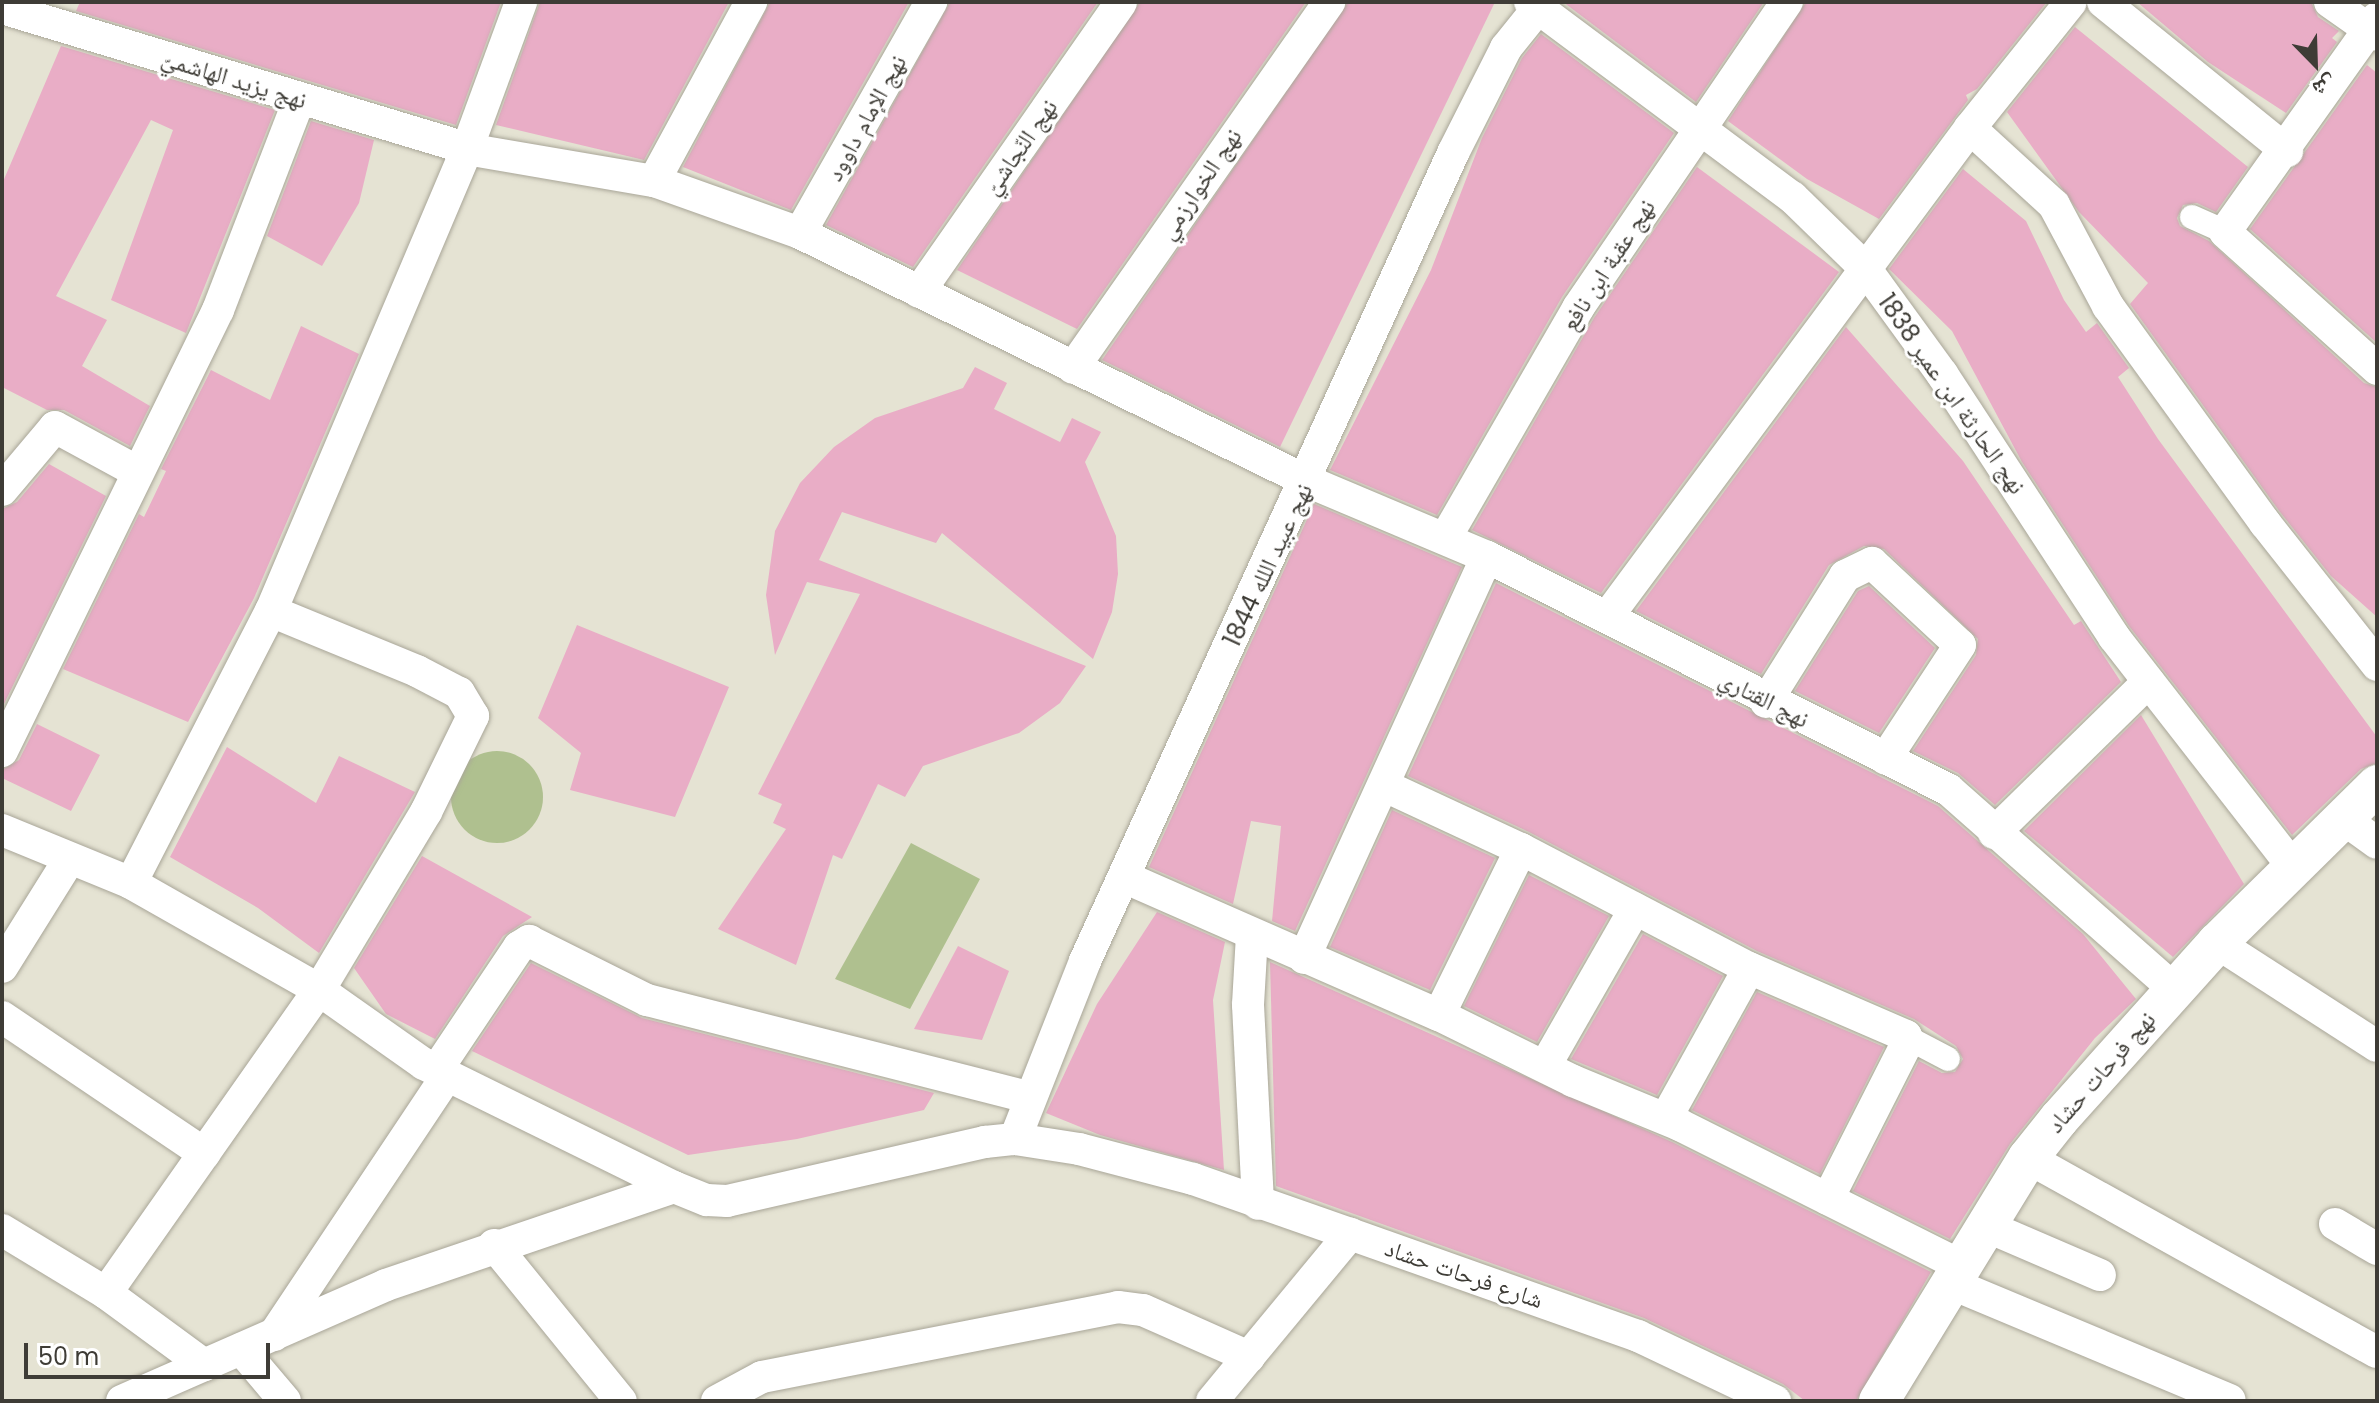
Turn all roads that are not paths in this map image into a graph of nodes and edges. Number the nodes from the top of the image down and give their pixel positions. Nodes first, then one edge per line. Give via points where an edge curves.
1 (521, 2) edge
2 (751, 2) edge
3 (931, 2) edge
4 (1121, 2) edge
5 (1329, 2) edge
6 (1787, 2) edge
7 (2071, 2) edge
8 (2103, 2) edge
9 (2330, 2) edge
10 (1537, 4) edge
11 (2, 8) edge
12 (2374, 27) edge
13 (300, 98) junction
14 (1700, 126) junction
15 (1970, 128) junction
16 (467, 149) junction
17 (2287, 151) junction
18 (654, 181) junction
19 (2192, 217) dead end
20 (2225, 232) junction
21 (800, 233) junction
22 (1865, 268) junction
23 (919, 292) junction
24 (1073, 368) junction
25 (2377, 369) edge
26 (136, 471) junction
27 (1307, 481) junction
28 (2, 490) edge
29 (1446, 537) junction
30 (1487, 557) junction
31 (271, 611) junction
32 (1608, 616) junction
33 (2377, 665) edge
34 (2148, 682) junction
35 (1766, 702) junction
36 (2, 751) edge
37 (1885, 759) junction
38 (2377, 785) edge
39 (1385, 786) junction
40 (2341, 817) junction
41 (2, 830) edge
42 (1994, 833) junction
43 (2377, 843) edge
44 (1521, 849) junction
45 (70, 858) junction
46 (2292, 866) junction
47 (1124, 877) junction
48 (131, 883) junction
49 (1635, 909) junction
50 (1252, 935) junction
51 (2217, 943) junction
52 (1304, 958) junction
53 (2, 967) edge
54 (1749, 968) junction
55 (2174, 989) junction
56 (319, 990) junction
57 (1439, 1015) junction
58 (2, 1017) edge
59 (1908, 1038) junction
60 (2377, 1046) edge
61 (1948, 1059) dead end
62 (1545, 1066) junction
63 (441, 1073) junction
64 (1028, 1097) junction
65 (1666, 1118) junction
66 (1015, 1139) junction
67 (204, 1153) junction
68 (2028, 1158) junction
69 (674, 1187) junction
70 (1828, 1199) junction
71 (1258, 1204) junction
72 (2335, 1224) dead end
73 (1986, 1226) junction
74 (2, 1230) edge
75 (1350, 1234) junction
76 (494, 1245) junction
77 (2377, 1249) edge
78 (1955, 1274) junction
79 (2100, 1275) dead end
80 (106, 1293) junction
81 (274, 1335) junction
82 (241, 1349) junction
83 (2377, 1352) edge
84 (1249, 1357) junction
85 (204, 1365) junction
86 (2230, 1400) edge
87 (122, 1401) edge
88 (285, 1401) edge
89 (621, 1401) edge
90 (717, 1401) edge
91 (1212, 1401) edge
92 (1775, 1401) edge
93 (1879, 1401) edge

1 - 16 street
2 - 18 street
3 - 21 street, نهج الإمام داوود
4 - 23 street, نهج النّجاشيّ
5 - 24 street, نهج الخوارزمي
6 - 14 street, نهج عقبة ابن نافع
7 - 15 street
8 - 17 street
9 - 12 street
10 - 14 street, نهج الحارثة ابن عمير 1838
10 - 27 street, نهج عبيد اللله 1844 via 1494,70
11 - 13 street, نهج يزيد الهاشميّ
12 - 17 street
13 - 16 street, نهج يزيد الهاشميّ
13 - 26 street via 218,310
14 - 22 street, نهج الحارثة ابن عمير 1838 via 1807,209
14 - 29 street, نهج عقبة ابن نافع via 1578,308
15 - 22 street
15 - 33 street via 2054,205 2108,306 2265,523
16 - 18 street, نهج يزيد الهاشميّ
16 - 31 street
17 - 20 street
18 - 21 street, نهج يزيد الهاشميّ
19 - 20 street
20 - 25 street
21 - 23 street, نهج يزيد الهاشميّ
22 - 32 street
22 - 34 street, نهج الحارثة ابن عمير 1838
23 - 24 street, نهج القتاري
24 - 27 street, نهج القتاري
26 - 28 street via 59,427
26 - 36 street
27 - 29 street, نهج القتاري
27 - 47 street, نهج عبيد اللله 1844
29 - 30 street, نهج القتاري
30 - 32 street, نهج القتاري
30 - 39 street
31 - 48 street
31 - 56 street via 417,671 459,693 473,716 426,812
32 - 35 street, نهج القتاري
34 - 42 street
34 - 46 street, نهج الحارثة ابن عمير 1838
35 - 37 street, نهج القتاري
35 - 37 street via 1845,576 1872,563 1960,645
37 - 42 street, نهج القتاري via 1960,797
38 - 40 street, نهج فرحات حشاد
39 - 44 street
39 - 52 street
40 - 43 street
40 - 46 street, نهج فرحات حشاد
41 - 45 street, شارع فرحات حشاد
42 - 55 street, نهج القتاري
44 - 49 street
44 - 57 street
45 - 48 street, شارع فرحات حشاد
45 - 53 street
46 - 51 street, نهج فرحات حشاد
47 - 50 street
47 - 64 street, نهج عبيد اللله 1844
48 - 56 street, شارع فرحات حشاد
49 - 54 street
49 - 62 street
50 - 52 street
50 - 71 street via 1248,1005
51 - 55 street, نهج فرحات حشاد
51 - 60 street
52 - 57 street
54 - 59 street
54 - 65 street
55 - 68 street, نهج فرحات حشاد
56 - 63 street, شارع فرحات حشاد
56 - 67 street
57 - 62 street
58 - 67 street
59 - 61 street
59 - 70 street
62 - 65 street
63 - 64 street via 519,947 529,941 647,1000
63 - 69 street, شارع فرحات حشاد
63 - 81 street
64 - 66 street, نهج عبيد اللله 1844
65 - 70 street
66 - 69 street, شارع فرحات حشاد via 960,1146 727,1201 707,1200
66 - 71 street, شارع فرحات حشاد via 1150,1167
67 - 80 street
68 - 73 street, نهج فرحات حشاد
68 - 83 street
69 - 76 street
70 - 78 street
71 - 75 street, شارع فرحات حشاد
72 - 77 street
73 - 78 street, نهج فرحات حشاد
73 - 79 street
74 - 80 street
75 - 84 street
75 - 92 street, شارع فرحات حشاد via 1638,1336
76 - 81 street
76 - 89 street
78 - 86 street
78 - 93 street, نهج فرحات حشاد
80 - 85 street
81 - 82 street
82 - 85 street
82 - 88 street
84 - 90 street via 1143,1310 1118,1307 762,1377
84 - 91 street
85 - 87 street

